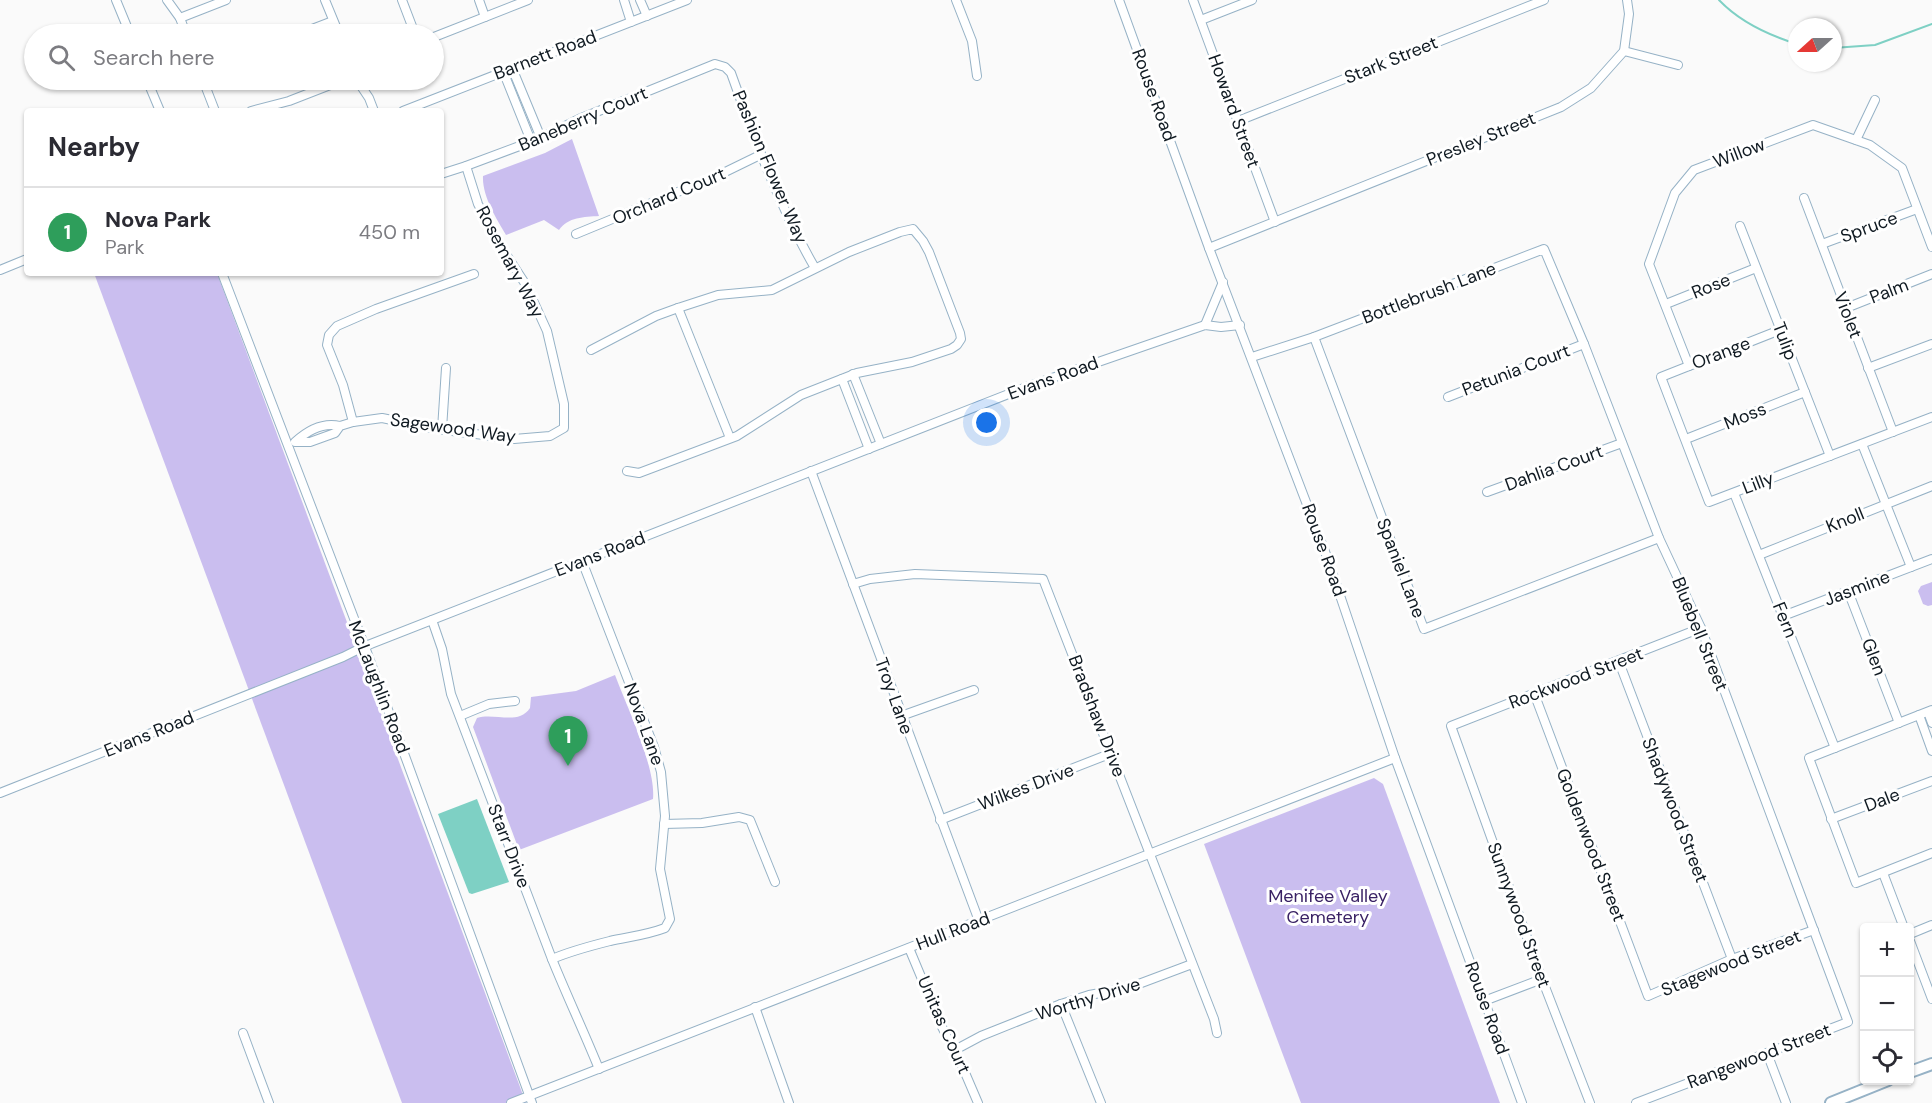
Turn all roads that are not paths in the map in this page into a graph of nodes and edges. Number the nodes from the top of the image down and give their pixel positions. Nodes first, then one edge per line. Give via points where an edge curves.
1 (116, 0) edge
2 (167, 0) edge
3 (226, 0) edge
4 (325, 0) edge
5 (402, 0) edge
6 (479, 0) edge
7 (528, 0) edge
8 (624, 0) edge
9 (640, 0) edge
10 (687, 0) edge
11 (956, 0) edge
12 (1119, 0) edge
13 (1193, 0) edge
14 (1252, 0) edge
15 (1544, 0) edge
16 (1627, 0) edge
17 (647, 16) junction
18 (485, 17) junction
19 (180, 18) junction
20 (1201, 20) junction
21 (333, 21) junction
22 (631, 22) junction
23 (126, 24) edge
24 (182, 24) edge
25 (325, 24) edge
26 (334, 24) edge
27 (411, 24) edge
28 (444, 33) edge
29 (1624, 51) junction
30 (1678, 65) dead end
31 (725, 67) joint
32 (508, 70) junction
33 (977, 76) dead end
34 (151, 90) edge
35 (207, 90) edge
36 (317, 90) edge
37 (364, 90) edge
38 (1875, 100) dead end
39 (159, 108) edge
40 (214, 108) edge
41 (262, 108) edge
42 (373, 108) edge
43 (411, 108) edge
44 (1238, 121) junction
45 (541, 138) junction
46 (1857, 140) junction
47 (531, 141) junction
48 (760, 155) junction
49 (466, 166) junction
50 (444, 173) edge
51 (1804, 198) dead end
52 (1917, 209) junction
53 (1275, 222) junction
54 (1740, 226) dead end
55 (576, 234) dead end
56 (1821, 244) junction
57 (1932, 247) edge
58 (1209, 248) junction
59 (1544, 249) joint
60 (24, 260) edge
61 (815, 268) junction
62 (1756, 268) junction
63 (0, 270) edge
64 (474, 274) dead end
65 (1932, 274) edge
66 (223, 276) edge
67 (1223, 282) junction
68 (1666, 304) junction
69 (678, 308) junction
70 (1846, 308) junction
71 (1205, 325) junction
72 (1240, 325) junction
73 (1780, 330) junction
74 (1314, 337) junction
75 (1584, 344) junction
76 (1932, 344) edge
77 (591, 350) dead end
78 (1252, 357) junction
79 (1689, 366) junction
80 (446, 368) dead end
81 (1869, 368) junction
82 (853, 374) junction
83 (1661, 377) joint
84 (842, 379) junction
85 (1805, 392) junction
86 (1448, 397) dead end
87 (1932, 417) edge
88 (352, 422) junction
89 (564, 428) joint
90 (442, 429) junction
91 (1893, 432) junction
92 (730, 438) junction
93 (1686, 439) junction
94 (292, 443) junction
95 (1622, 443) junction
96 (881, 444) junction
97 (1862, 444) junction
98 (869, 449) junction
99 (1830, 456) junction
100 (627, 471) dead end
101 (811, 471) junction
102 (1932, 486) edge
103 (1487, 492) dead end
104 (1734, 493) junction
105 (1886, 504) junction
106 (1659, 538) junction
107 (1759, 555) junction
108 (1932, 559) edge
109 (582, 561) junction
110 (1911, 567) junction
111 (853, 584) junction
112 (1848, 591) junction
113 (1783, 616) junction
114 (432, 620) junction
115 (1701, 628) junction
116 (363, 646) junction
117 (1619, 662) junction
118 (974, 690) dead end
119 (1534, 693) junction
120 (515, 701) dead end
121 (1930, 711) edge
122 (1919, 715) junction
123 (460, 716) junction
124 (901, 716) junction
125 (1899, 723) junction
126 (1932, 723) edge
127 (1451, 726) joint
128 (1835, 748) junction
129 (1932, 751) edge
130 (1112, 753) junction
131 (1395, 758) junction
132 (1932, 782) edge
133 (0, 793) edge
134 (1832, 819) junction
135 (940, 820) junction
136 (664, 824) junction
137 (1932, 853) edge
138 (1151, 855) junction
139 (1883, 873) junction
140 (775, 882) dead end
141 (979, 921) junction
142 (1902, 923) edge
143 (1932, 926) edge
144 (1814, 930) junction
145 (1914, 933) edge
146 (909, 948) junction
147 (1914, 951) edge
148 (552, 959) junction
149 (1732, 959) junction
150 (1192, 964) junction
151 (1542, 979) junction
152 (1648, 996) joint
153 (1932, 996) edge
154 (1484, 1001) junction
155 (1061, 1004) junction
156 (755, 1007) junction
157 (1848, 1022) joint
158 (243, 1033) dead end
159 (1217, 1033) dead end
160 (953, 1051) junction
161 (1767, 1053) junction
162 (1932, 1064) edge
163 (599, 1069) junction
164 (1914, 1071) edge
165 (1876, 1085) edge
166 (530, 1099) edge
167 (269, 1103) edge
168 (511, 1103) edge
169 (789, 1103) edge
170 (978, 1103) edge
171 (1101, 1103) edge
172 (1522, 1103) edge
173 (1590, 1103) edge
174 (1636, 1103) edge
175 (1786, 1103) edge
176 (1831, 1103) edge

1 - 23 street
2 - 19 street
3 - 19 street
4 - 21 street
5 - 27 street
6 - 18 street
7 - 18 street
8 - 22 street
9 - 17 street
10 - 17 street, Barnett Road
11 - 33 street via 972,41
12 - 58 street, Rouse Road
13 - 20 street, Howard Street
14 - 20 street
15 - 44 street, Stark Street
16 - 29 street
17 - 22 street, Barnett Road
18 - 28 street
19 - 24 street
20 - 44 street, Howard Street
21 - 25 street
21 - 26 street
22 - 32 street, Barnett Road
29 - 30 street
29 - 53 street, Presley Street via 1591,88 1561,106
31 - 45 street, Baneberry Court via 715,64
31 - 48 street, Pashion Flower Way
32 - 43 street, Barnett Road
32 - 45 street
32 - 47 street
34 - 39 street
35 - 40 street
36 - 41 street
37 - 42 street
38 - 46 street
44 - 53 street, Howard Street
45 - 47 street, Baneberry Court
46 - 52 street, Willow via 1902,168
46 - 68 street, Willow via 1813,125 1694,170 1675,193 1649,264
47 - 49 street, Baneberry Court
48 - 55 street, Orchard Court
48 - 61 street, Pashion Flower Way
49 - 50 street, Baneberry Court
49 - 89 street, Rosemary Way via 477,204 526,285 547,331 564,404
51 - 56 street, Violet
52 - 56 street, Spruce
52 - 57 street, Willow
53 - 58 street, Presley Street
54 - 62 street, Tulip
56 - 70 street, Violet
58 - 67 street, Rouse Road
59 - 74 street, Bottlebrush Lane
59 - 75 street, Bluebell Street
60 - 63 street
61 - 69 street via 772,290 718,295
61 - 82 street via 913,230 929,252 960,333 961,339 951,349
62 - 68 street, Rose
62 - 73 street, Tulip
64 - 88 street via 376,309 337,326 329,335 327,345
65 - 70 street, Palm
66 - 94 street, McLaughlin Road
67 - 71 street
67 - 72 street, Rouse Road
68 - 79 street, Willow
69 - 77 street
69 - 92 street
70 - 81 street, Violet
71 - 72 street, Evans Road
71 - 96 street, Evans Road via 1029,386
72 - 78 street, Rouse Road
73 - 79 street, Orange
73 - 85 street, Tulip
74 - 78 street, Bottlebrush Lane
74 - 106 street, Spaniel Lane via 1424,629
75 - 86 street, Petunia Court
75 - 95 street, Bluebell Street
76 - 81 street
78 - 131 street, Rouse Road via 1328,557
79 - 83 street, Orange
80 - 90 street
81 - 91 street, Violet
82 - 84 street
82 - 96 street
83 - 93 street, Lilly
84 - 92 street via 801,395
84 - 98 street
85 - 93 street, Moss
85 - 99 street, Tulip
87 - 91 street, Lilly
88 - 90 street, Sagewood Way via 382,418
88 - 94 street, Sagewood Way via 340,426 329,423 306,432
89 - 90 street, Sagewood Way via 550,436 514,439
91 - 97 street, Lilly
92 - 100 street via 639,473
93 - 104 street, Lilly via 1709,502
94 - 116 street, McLaughlin Road
95 - 103 street, Dahlia Court
95 - 106 street, Bluebell Street
96 - 98 street, Evans Road
97 - 99 street, Lilly
97 - 105 street
98 - 101 street, Evans Road
99 - 104 street, Lilly
101 - 109 street, Evans Road
101 - 111 street, Troy Lane
102 - 105 street, Knoll
104 - 107 street, Fern
105 - 107 street, Knoll
105 - 110 street
106 - 115 street, Bluebell Street
107 - 113 street, Fern
108 - 110 street, Jasmine
109 - 114 street, Evans Road
109 - 136 street, Nova Lane via 662,772
110 - 112 street, Jasmine
111 - 124 street, Troy Lane
111 - 130 street, Bradshaw Drive via 915,574 1043,579
112 - 113 street, Jasmine
112 - 125 street, Glen
113 - 128 street, Fern
114 - 116 street, Evans Road
114 - 123 street, Starr Drive
115 - 117 street, Rockwood Street
115 - 144 street, Bluebell Street
116 - 133 street, Evans Road
116 - 166 street, McLaughlin Road
117 - 119 street, Rockwood Street
117 - 149 street, Shadywood Street
118 - 124 street
119 - 127 street, Rockwood Street
119 - 152 street, Goldenwood Street
120 - 123 street via 489,704
121 - 122 street
121 - 126 street
122 - 125 street
122 - 129 street
123 - 148 street, Starr Drive
124 - 135 street, Troy Lane
125 - 128 street
127 - 151 street, Sunnywood Street
128 - 134 street via 1809,758
130 - 135 street, Wilkes Drive
130 - 138 street, Bradshaw Drive
131 - 138 street, Hull Road
131 - 154 street, Rouse Road
132 - 134 street, Dale
134 - 139 street via 1856,883
135 - 141 street, Troy Lane
136 - 140 street via 739,817 750,820
136 - 148 street, Nova Lane via 660,869 670,919 665,928
137 - 139 street
138 - 141 street, Hull Road
138 - 150 street, Bradshaw Drive
139 - 142 street
141 - 146 street, Hull Road
143 - 145 street
144 - 149 street, Stagewood Street
144 - 157 street, Bluebell Street
146 - 156 street, Hull Road
146 - 160 street, Unitas Court
147 - 153 street
148 - 163 street, Starr Drive
149 - 152 street, Stagewood Street
150 - 155 street, Worthy Drive via 1128,988
150 - 159 street, Bradshaw Drive
151 - 154 street
151 - 173 street, Sunnywood Street
154 - 172 street, Rouse Road
155 - 160 street, Worthy Drive
155 - 171 street
156 - 163 street, Hull Road
156 - 169 street
157 - 161 street, Rangewood Street
158 - 167 street
160 - 170 street, Unitas Court
161 - 174 street, Rangewood Street
161 - 175 street
162 - 164 main road
163 - 166 street, Hull Road
165 - 176 main road
166 - 168 street, Hull Road

